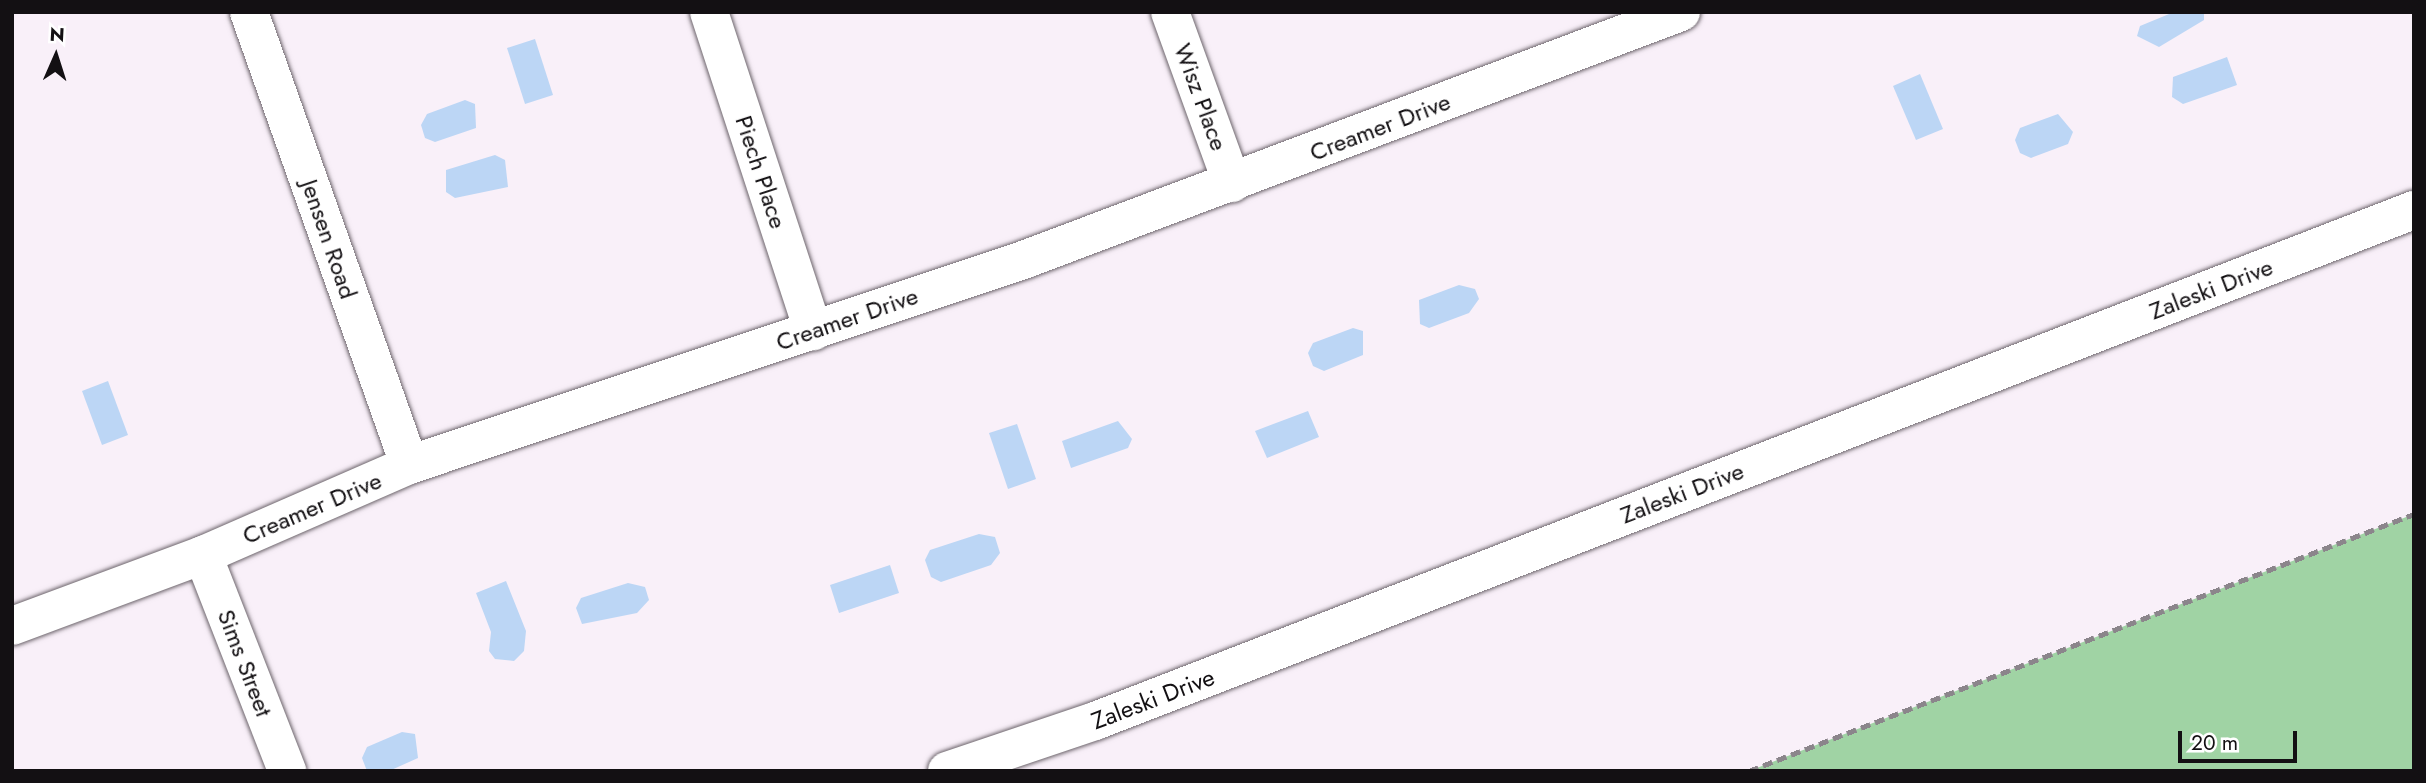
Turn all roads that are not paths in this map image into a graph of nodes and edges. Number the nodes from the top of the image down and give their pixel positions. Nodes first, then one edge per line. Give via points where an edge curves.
1 (249, 12) edge
2 (709, 12) edge
3 (1170, 12) edge
4 (1665, 15) edge
5 (1232, 183) junction
6 (2414, 210) edge
7 (813, 331) junction
8 (409, 465) junction
9 (203, 555) junction
10 (12, 626) edge
11 (287, 771) edge
12 (947, 771) edge

1 - 8 street, Jensen Road
2 - 7 street, Piech Place
3 - 5 street, Wisz Place
4 - 5 street, Creamer Drive
5 - 7 street, Creamer Drive
6 - 12 street, Zaleski Drive via 1095,721
7 - 8 street, Creamer Drive
8 - 9 street, Creamer Drive
9 - 10 street, Creamer Drive
9 - 11 street, Sims Street

